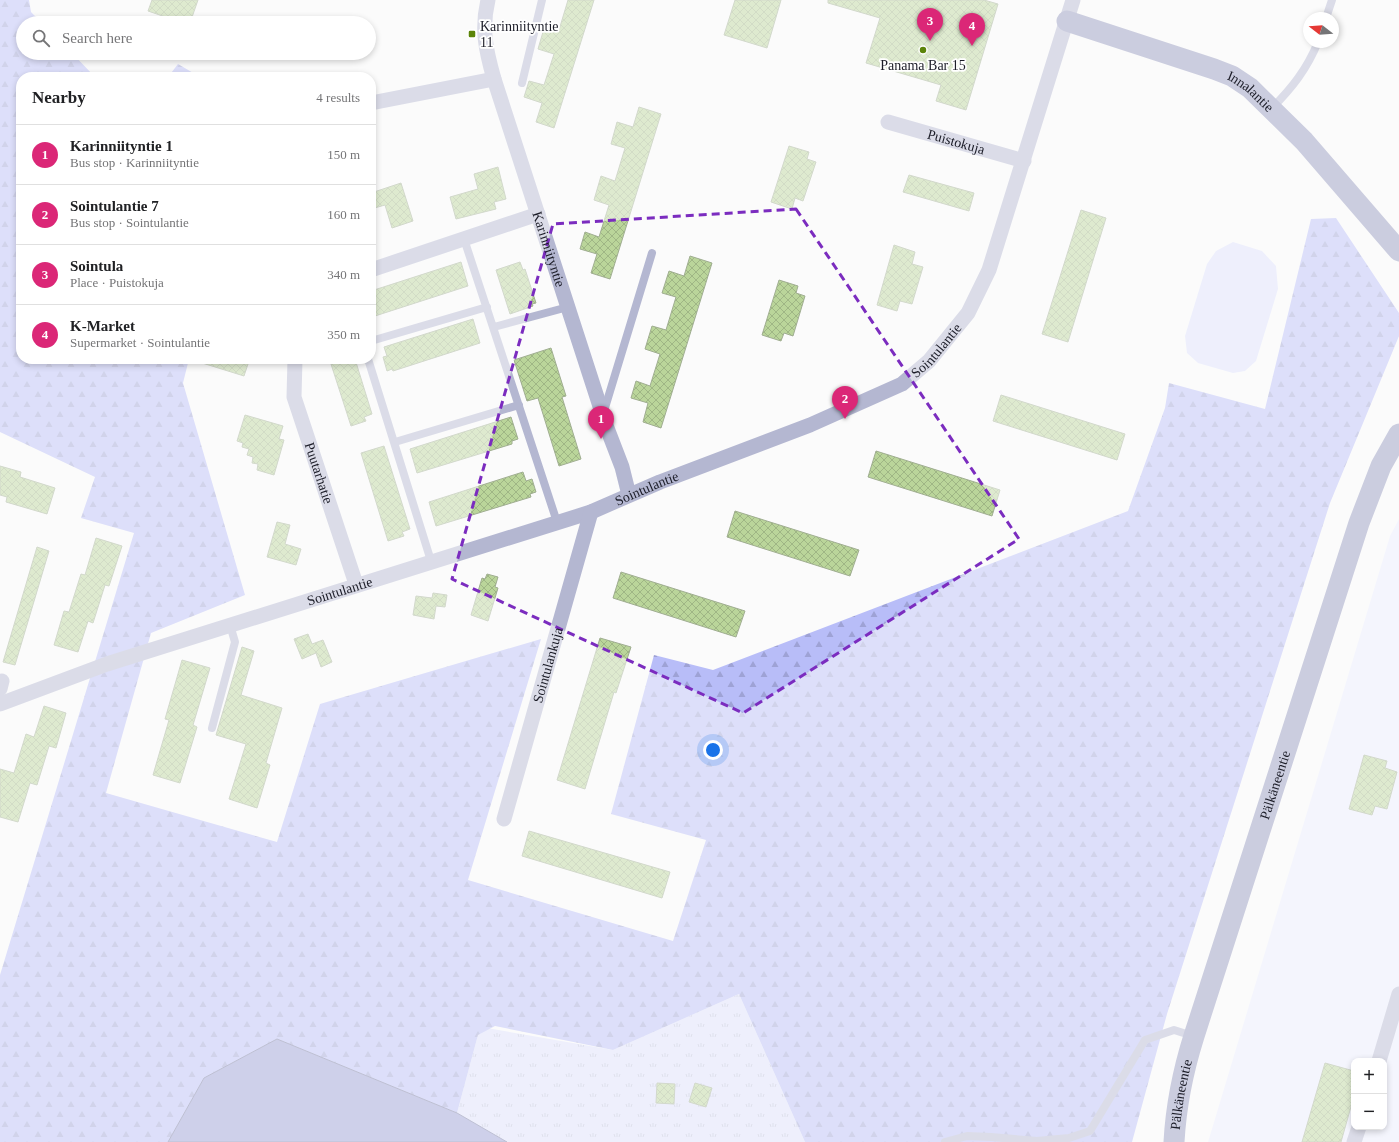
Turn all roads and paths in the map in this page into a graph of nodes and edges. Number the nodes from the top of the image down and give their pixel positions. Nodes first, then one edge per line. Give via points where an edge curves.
1 (488, 0) edge
2 (542, 0) edge
3 (1073, 0) edge
4 (1332, 0) edge
5 (1328, 12) edge
6 (1068, 21) junction
7 (1315, 48) edge
8 (494, 79) junction
9 (522, 83) dead end
10 (376, 102) edge
11 (1271, 109) junction
12 (888, 122) dead end
13 (1024, 161) junction
14 (538, 214) junction
15 (464, 238) junction
16 (1399, 251) edge
17 (652, 253) dead end
18 (376, 268) edge
19 (487, 307) junction
20 (568, 307) junction
21 (494, 327) junction
22 (376, 340) edge
23 (294, 364) edge
24 (370, 364) edge
25 (519, 405) junction
26 (603, 413) junction
27 (1399, 434) edge
28 (394, 442) junction
29 (629, 495) junction
30 (591, 512) junction
31 (557, 522) junction
32 (431, 561) junction
33 (356, 584) junction
34 (230, 625) junction
35 (0, 704) edge
36 (212, 728) dead end
37 (504, 819) dead end
38 (1399, 994) edge
39 (1194, 1036) junction
40 (1380, 1058) edge
41 (1358, 1130) edge
42 (945, 1142) edge
43 (1174, 1142) edge
44 (1354, 1142) edge

1 - 8 street, Karinniityntie via 484,15 485,46
2 - 9 lane
3 - 6 street
4 - 5 lane
6 - 11 main road, Innalantie via 1232,76 1250,88
6 - 13 street, Sointulantie
7 - 11 lane via 1295,84
8 - 10 street
8 - 14 street, Karinniityntie
11 - 16 main road, Innalantie via 1304,141
12 - 13 street, Puistokuja
13 - 29 street, Sointulantie via 989,270 968,314 929,361 902,384 810,425
14 - 15 street
14 - 20 street, Karinniityntie
15 - 18 street
15 - 19 lane
17 - 26 lane
19 - 21 lane
19 - 22 lane
20 - 21 lane
20 - 26 street, Karinniityntie
21 - 25 lane
23 - 33 street, Puutarhatie via 294,397
24 - 28 lane
25 - 28 lane
25 - 31 lane
26 - 29 street, Karinniityntie
27 - 39 main road, Pälkäneentie via 1381,466 1356,531
28 - 32 lane
29 - 30 street, Sointulantie
30 - 31 street, Sointulantie
30 - 37 street, Sointulankuja
31 - 32 street, Sointulantie
32 - 33 street, Sointulantie
33 - 34 street, Sointulantie
34 - 35 street, Sointulantie via 107,664
34 - 36 lane via 235,642
38 - 40 street
39 - 42 lane via 1174,1030 1145,1040 1090,1131 1069,1138 1037,1142 991,1136 967,1136
39 - 43 main road, Pälkäneentie via 1183,1072
41 - 44 street

